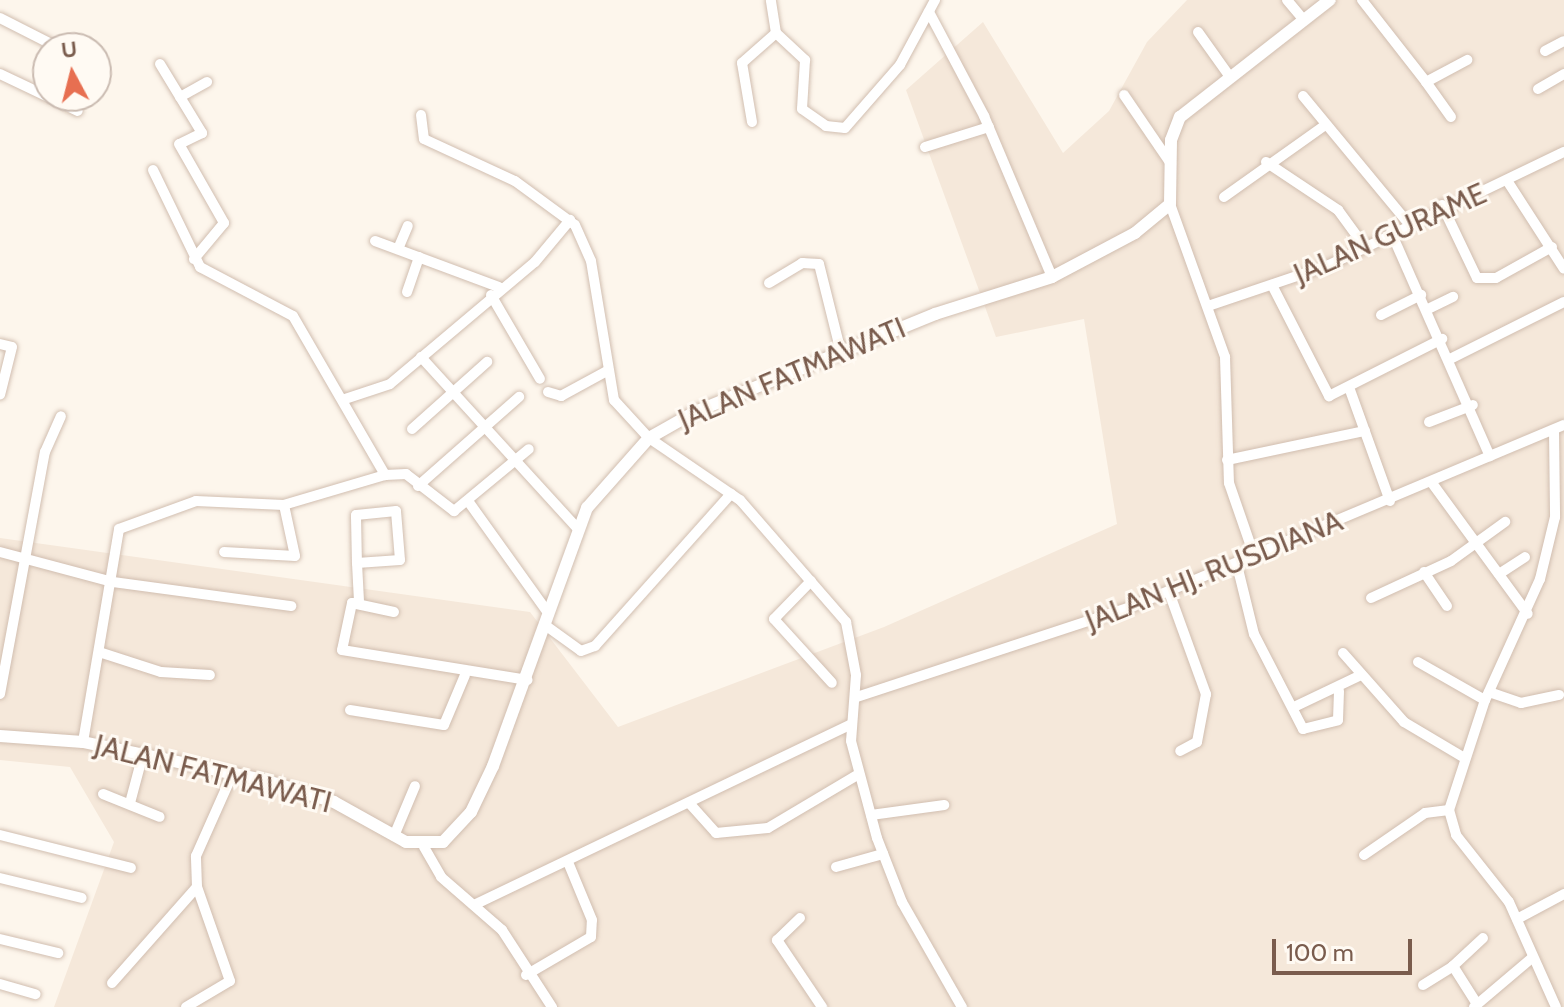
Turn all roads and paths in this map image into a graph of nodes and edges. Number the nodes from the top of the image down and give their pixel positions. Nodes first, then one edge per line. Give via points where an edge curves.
1 (771, 0) edge
2 (935, 0) edge
3 (1287, 0) edge
4 (1330, 0) edge
5 (1362, 0) edge
6 (929, 12) junction
7 (0, 18) edge
8 (1302, 18) junction
9 (1198, 32) dead end
10 (776, 33) junction
11 (32, 34) edge
12 (1564, 41) edge
13 (1545, 51) dead end
14 (1467, 60) dead end
15 (160, 64) dead end
16 (0, 74) edge
17 (1228, 74) junction
18 (1564, 74) edge
19 (207, 82) dead end
20 (1426, 82) junction
21 (32, 89) edge
22 (1538, 89) dead end
23 (1124, 95) dead end
24 (1303, 96) dead end
25 (180, 97) junction
26 (421, 115) dead end
27 (1451, 117) dead end
28 (752, 122) dead end
29 (1324, 126) junction
30 (989, 127) junction
31 (925, 147) dead end
32 (1564, 152) edge
33 (1266, 162) junction
34 (1171, 164) junction
35 (153, 170) dead end
36 (1508, 182) junction
37 (1224, 197) dead end
38 (1170, 204) junction
39 (1442, 205) junction
40 (570, 220) junction
41 (1408, 223) junction
42 (408, 226) dead end
43 (1391, 232) junction
44 (375, 241) dead end
45 (1365, 247) junction
46 (1552, 247) junction
47 (398, 249) junction
48 (419, 257) junction
49 (194, 259) junction
50 (1564, 269) edge
51 (1052, 277) junction
52 (769, 283) dead end
53 (1273, 287) junction
54 (495, 291) junction
55 (407, 292) dead end
56 (1421, 295) junction
57 (1453, 297) dead end
58 (1564, 302) edge
59 (1211, 305) junction
60 (1428, 309) junction
61 (1381, 315) dead end
62 (1442, 339) junction
63 (0, 344) edge
64 (842, 356) junction
65 (421, 357) junction
66 (1452, 358) junction
67 (487, 362) dead end
68 (607, 371) junction
69 (540, 379) dead end
70 (1350, 390) junction
71 (548, 392) dead end
72 (454, 393) junction
73 (0, 395) edge
74 (519, 397) dead end
75 (345, 399) junction
76 (1473, 405) junction
77 (61, 416) dead end
78 (1429, 422) dead end
79 (1559, 427) edge
80 (486, 428) junction
81 (412, 429) dead end
82 (1365, 431) junction
83 (649, 438) junction
84 (529, 449) dead end
85 (1490, 456) junction
86 (515, 460) junction
87 (1227, 460) junction
88 (385, 475) junction
89 (1432, 483) junction
90 (418, 486) junction
91 (731, 494) junction
92 (468, 501) junction
93 (1390, 501) junction
94 (284, 505) junction
95 (1505, 522) dead end
96 (578, 529) junction
97 (1475, 541) junction
98 (0, 552) edge
99 (224, 552) dead end
100 (1525, 557) dead end
101 (1255, 558) junction
102 (26, 563) junction
103 (357, 563) junction
104 (1237, 565) junction
105 (1424, 572) junction
106 (1499, 574) junction
107 (811, 581) junction
108 (113, 582) junction
109 (1169, 592) junction
110 (1371, 598) dead end
111 (359, 602) junction
112 (291, 606) dead end
113 (1447, 606) dead end
114 (394, 612) dead end
115 (1528, 614) junction
116 (547, 620) junction
117 (99, 652) junction
118 (1343, 653) dead end
119 (1418, 662) dead end
120 (210, 675) dead end
121 (465, 675) junction
122 (1359, 676) junction
123 (528, 680) junction
124 (832, 683) dead end
125 (1339, 691) junction
126 (0, 694) edge
127 (1559, 695) dead end
128 (1487, 696) junction
129 (857, 697) junction
130 (1294, 707) junction
131 (350, 710) dead end
132 (851, 724) junction
133 (0, 736) edge
134 (83, 742) junction
135 (1180, 751) dead end
136 (143, 754) junction
137 (1463, 757) junction
138 (233, 773) junction
139 (859, 774) junction
140 (415, 786) dead end
141 (103, 794) dead end
142 (130, 803) junction
143 (690, 804) junction
144 (944, 805) dead end
145 (1449, 810) junction
146 (871, 815) junction
147 (160, 817) dead end
148 (0, 835) edge
149 (394, 836) junction
150 (424, 847) junction
151 (883, 854) junction
152 (1364, 855) dead end
153 (568, 862) junction
154 (836, 867) dead end
155 (131, 868) dead end
156 (0, 878) edge
157 (197, 887) junction
158 (1564, 894) edge
159 (82, 898) dead end
160 (476, 904) junction
161 (800, 918) dead end
162 (1517, 919) junction
163 (1483, 938) dead end
164 (0, 939) edge
165 (58, 953) dead end
166 (1533, 957) junction
167 (1453, 966) junction
168 (526, 975) junction
169 (112, 983) dead end
170 (0, 984) edge
171 (1423, 985) dead end
172 (36, 994) dead end
173 (1475, 1006) edge
174 (186, 1007) edge
175 (552, 1007) edge
176 (822, 1007) edge
177 (962, 1007) edge
178 (1556, 1007) edge

1 - 10 street
2 - 6 street
3 - 8 street
4 - 8 street
5 - 20 street
6 - 10 street via 900,65 839,129 802,109 805,60
6 - 30 street
7 - 11 street
8 - 17 street
9 - 17 street
10 - 28 street via 742,63
12 - 13 street
14 - 20 street
15 - 25 street
16 - 21 street
17 - 34 street via 1175,124
18 - 22 street
19 - 25 street
20 - 27 street
23 - 34 street
24 - 29 street
25 - 49 street via 202,133 179,144 224,223
26 - 40 street via 424,139 515,181
29 - 33 street
29 - 41 street
30 - 31 street
30 - 51 street
32 - 36 street, JALAN GURAME
33 - 37 street
33 - 45 street via 1338,210
34 - 38 street
35 - 49 street
36 - 39 street, JALAN GURAME
36 - 46 street
38 - 51 street, JALAN FATMAWATI via 1135,233
38 - 59 street
39 - 41 street, JALAN GURAME
39 - 46 street via 1477,278 1496,278
40 - 54 street via 535,262
40 - 68 street via 591,261
41 - 43 street, JALAN GURAME
42 - 47 street
43 - 45 street, JALAN GURAME
43 - 56 street
44 - 47 street
45 - 53 street, JALAN GURAME
46 - 50 street
47 - 48 street
48 - 54 street
48 - 55 street
49 - 75 street via 293,316
51 - 64 street, JALAN FATMAWATI via 935,314
52 - 64 street via 802,263 819,264
53 - 59 street, JALAN GURAME
53 - 70 street via 1326,394
54 - 65 street
54 - 69 street
56 - 60 street
56 - 61 street
57 - 60 street
58 - 66 street
59 - 87 street via 1231,383 1223,415
60 - 62 street
62 - 66 street
62 - 70 street
63 - 73 street via 12,347
64 - 83 street, JALAN FATMAWATI via 695,412
65 - 72 street
65 - 75 street via 382,391
66 - 76 street
67 - 72 street
68 - 71 street via 561,396
68 - 83 street via 614,400
70 - 82 street
72 - 80 street
72 - 81 street
74 - 80 street
75 - 88 street
76 - 78 street
76 - 85 street
77 - 102 street via 49,432
79 - 85 street, JALAN HJ. RUSDIANA
79 - 115 street via 1555,517
80 - 86 street
80 - 90 street
82 - 87 street
82 - 93 street
83 - 91 street
83 - 96 street, JALAN FATMAWATI via 598,490
84 - 86 street
85 - 89 street, JALAN HJ. RUSDIANA
86 - 92 street
86 - 96 street
87 - 101 street
88 - 90 street via 406,474
88 - 94 street
89 - 93 street, JALAN HJ. RUSDIANA
89 - 97 street
90 - 92 street via 448,511
91 - 107 street
91 - 116 street via 595,646 581,651
92 - 116 street
93 - 101 street, JALAN HJ. RUSDIANA
94 - 99 street via 295,556
94 - 108 street via 206,499 125,525
95 - 97 street
96 - 116 street, JALAN FATMAWATI
97 - 105 street
97 - 106 street
98 - 102 street
100 - 106 street
101 - 104 street, JALAN HJ. RUSDIANA
102 - 108 street
102 - 126 street
103 - 103 street via 357,514 396,511 400,560
103 - 111 street
104 - 109 street, JALAN HJ. RUSDIANA
104 - 130 street via 1254,634
105 - 110 street
105 - 113 street
106 - 115 street
107 - 124 street via 774,619
107 - 129 street via 852,634
108 - 112 street
108 - 117 street
109 - 129 street, JALAN HJ. RUSDIANA
109 - 135 street via 1206,694 1197,742
111 - 114 street
111 - 121 street via 350,605 340,638 344,652
115 - 128 street
116 - 123 street, JALAN FATMAWATI
117 - 120 street via 161,672
117 - 134 street
118 - 122 street
119 - 128 street
121 - 123 street
121 - 131 street via 444,725
122 - 125 street
122 - 137 street via 1404,722
123 - 150 street, JALAN FATMAWATI via 471,812 451,837
125 - 130 street
125 - 130 street via 1341,714 1328,725 1303,729
127 - 128 street via 1521,703
128 - 137 street
129 - 132 street
132 - 139 street
132 - 143 street
133 - 134 street, JALAN FATMAWATI
134 - 136 street, JALAN FATMAWATI
136 - 138 street, JALAN FATMAWATI
136 - 142 street
137 - 145 street
138 - 149 street, JALAN FATMAWATI via 334,802
138 - 157 street via 198,842
139 - 143 street via 768,828 716,833
139 - 146 street
140 - 149 street
141 - 142 street
142 - 147 street
143 - 153 street
144 - 146 street
145 - 152 street via 1425,813
145 - 162 street via 1456,835 1495,880
146 - 151 street
148 - 155 street
149 - 150 street, JALAN FATMAWATI
150 - 160 street via 441,877
151 - 154 street
151 - 177 street
153 - 160 street
153 - 168 street via 592,920 591,937
156 - 159 street
157 - 169 street
157 - 174 street via 230,981
158 - 162 street
160 - 168 street via 502,930
161 - 176 street via 777,940
162 - 166 street
163 - 167 street
164 - 165 street
166 - 173 street
166 - 178 street
167 - 171 street
167 - 173 street
168 - 175 street
170 - 172 street

